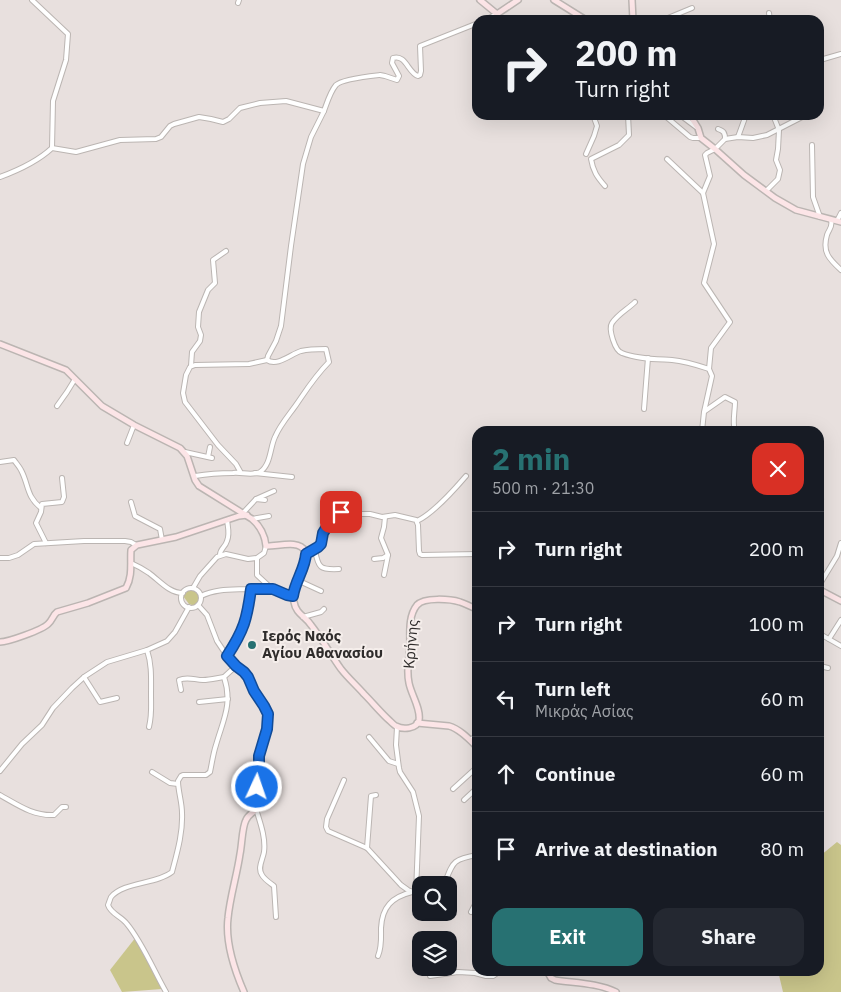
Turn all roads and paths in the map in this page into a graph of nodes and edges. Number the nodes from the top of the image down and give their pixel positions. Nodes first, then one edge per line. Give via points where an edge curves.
1 (32, 0) edge
2 (480, 0) edge
3 (518, 0) edge
4 (554, 0) edge
5 (632, 0) edge
6 (692, 8) dead end
7 (498, 14) joint
8 (578, 15) edge
9 (633, 15) edge
10 (675, 15) edge
11 (472, 25) edge
12 (841, 54) edge
13 (824, 59) edge
14 (324, 111) junction
15 (595, 120) edge
16 (628, 120) edge
17 (670, 120) edge
18 (687, 120) edge
19 (693, 120) edge
20 (743, 120) edge
21 (776, 120) edge
22 (795, 120) edge
23 (698, 128) junction
24 (718, 128) dead end
25 (779, 130) junction
26 (738, 137) junction
27 (701, 138) junction
28 (725, 139) junction
29 (812, 145) dead end
30 (52, 148) junction
31 (715, 148) junction
32 (586, 154) dead end
33 (666, 159) dead end
34 (0, 177) edge
35 (605, 186) dead end
36 (766, 191) junction
37 (703, 194) junction
38 (841, 213) edge
39 (820, 217) junction
40 (837, 221) edge
41 (226, 251) dead end
42 (841, 270) edge
43 (635, 302) dead end
44 (0, 344) edge
45 (648, 358) junction
46 (267, 360) junction
47 (191, 366) junction
48 (709, 369) junction
49 (75, 379) junction
50 (57, 406) dead end
51 (644, 410) dead end
52 (704, 412) junction
53 (134, 425) junction
54 (703, 426) edge
55 (734, 426) edge
56 (126, 442) dead end
57 (210, 447) dead end
58 (185, 452) junction
59 (0, 462) edge
60 (241, 473) junction
61 (253, 473) junction
62 (195, 476) junction
63 (466, 476) dead end
64 (292, 477) dead end
65 (62, 478) dead end
66 (274, 491) dead end
67 (256, 499) junction
68 (265, 500) dead end
69 (131, 502) dead end
70 (41, 508) junction
71 (248, 516) junction
72 (270, 516) dead end
73 (385, 517) junction
74 (227, 520) junction
75 (417, 521) junction
76 (162, 540) junction
77 (841, 543) edge
78 (46, 544) junction
79 (136, 545) junction
80 (266, 546) junction
81 (315, 550) junction
82 (306, 554) junction
83 (472, 554) edge
84 (220, 555) junction
85 (388, 555) junction
86 (0, 558) edge
87 (257, 558) junction
88 (374, 559) dead end
89 (131, 563) junction
90 (339, 569) dead end
91 (384, 575) dead end
92 (824, 577) edge
93 (297, 580) junction
94 (193, 588) junction
95 (271, 588) junction
96 (251, 589) junction
97 (321, 591) dead end
98 (183, 593) junction
99 (824, 593) edge
100 (201, 596) junction
101 (293, 596) junction
102 (841, 601) edge
103 (198, 605) junction
104 (189, 607) junction
105 (472, 607) edge
106 (324, 609) dead end
107 (303, 617) junction
108 (841, 620) edge
109 (824, 636) edge
110 (829, 639) junction
111 (0, 642) edge
112 (841, 646) edge
113 (147, 650) junction
114 (227, 656) junction
115 (236, 666) junction
116 (824, 667) edge
117 (828, 668) dead end
118 (84, 677) junction
119 (224, 677) junction
120 (181, 690) dead end
121 (117, 698) dead end
122 (228, 699) junction
123 (199, 702) dead end
124 (417, 723) junction
125 (148, 727) dead end
126 (397, 727) junction
127 (369, 737) dead end
128 (470, 740) edge
129 (398, 764) junction
130 (0, 771) edge
131 (152, 772) dead end
132 (472, 772) edge
133 (344, 780) dead end
134 (178, 784) junction
135 (453, 789) dead end
136 (472, 793) edge
137 (0, 795) edge
138 (376, 795) dead end
139 (464, 800) dead end
140 (66, 807) dead end
141 (256, 809) junction
142 (367, 848) junction
143 (472, 855) edge
144 (415, 876) edge
145 (448, 876) edge
146 (412, 891) edge
147 (412, 892) edge
148 (276, 917) dead end
149 (378, 956) dead end
150 (457, 972) edge
151 (472, 973) edge
152 (550, 976) edge
153 (166, 992) edge
154 (244, 992) edge
155 (616, 992) edge

1 - 30 street via 68,34 66,60 53,101
2 - 7 street
3 - 7 street
4 - 8 street
5 - 9 street
6 - 10 street
11 - 14 street via 420,46 420,75 413,74 401,59 393,58 399,76 397,80 380,75 339,83
12 - 13 street
14 - 30 street via 286,101 260,103 240,108 223,122 199,117 174,124 156,139 131,138 76,152
14 - 46 street via 305,155 281,326
15 - 32 street via 598,126
16 - 35 street via 629,135 619,145 591,159 597,178
17 - 27 street via 690,137
18 - 23 street
19 - 23 street
20 - 26 street
21 - 25 street
22 - 25 street
23 - 27 street
24 - 28 street via 724,131
25 - 26 street via 753,138
25 - 36 street via 776,160 780,170 778,179
26 - 28 street
27 - 31 street
28 - 31 street
29 - 39 street via 813,197
30 - 34 street via 17,171
31 - 36 street
31 - 37 street via 705,155 710,176
33 - 37 street
36 - 39 street via 796,210
37 - 48 street via 714,244 704,283 730,322 711,348
38 - 40 street
39 - 40 street
40 - 42 street via 828,234 826,250 828,258
41 - 47 street via 213,260 215,283 208,290 199,312 201,335 192,352
43 - 45 street via 615,320 611,330 619,352
44 - 49 street via 60,367
45 - 48 street
45 - 51 street
46 - 47 street via 249,364
46 - 61 street via 276,362 301,351 325,349 329,362 311,382 280,428 264,468
47 - 60 street via 184,386 185,402
48 - 52 street via 712,376
49 - 50 street
49 - 53 street via 102,406
52 - 54 street
52 - 55 street via 725,397 734,402
53 - 56 street
53 - 58 street
57 - 58 street via 210,458
58 - 62 street
59 - 70 street via 14,460 22,470 30,496
60 - 61 street
60 - 62 street
61 - 64 street
62 - 71 street via 199,486
63 - 75 street
65 - 70 street via 62,502 42,504
66 - 67 street
67 - 68 street
67 - 71 street
69 - 76 street via 135,516 160,529
70 - 78 street via 36,523
71 - 72 street
71 - 74 street
71 - 80 street via 257,524
73 - 75 street via 395,515
73 - 81 street via 336,512 329,518 321,544
73 - 85 street via 381,537
74 - 76 street
74 - 84 street via 229,536
75 - 83 street via 420,554
76 - 79 street
77 - 92 street
78 - 79 street via 125,541
78 - 86 street via 33,544 18,555
79 - 89 street via 131,550
80 - 82 street via 296,545
80 - 87 street via 264,553
81 - 82 street
81 - 90 street via 317,561 323,568
82 - 93 street
84 - 87 street
84 - 94 street
85 - 88 street
85 - 91 street
87 - 95 street via 257,575
89 - 98 street via 170,590
89 - 111 street via 126,588 57,612 48,624
93 - 97 street
93 - 101 street
94 - 98 street
94 - 100 street
95 - 96 street
95 - 101 street
96 - 100 street via 218,590
96 - 114 street via 246,621
98 - 104 street via 182,602
99 - 102 street
100 - 103 street
101 - 107 street via 296,610
103 - 104 street
103 - 114 street
104 - 113 street via 170,639
105 - 124 street, Κρήνης via 442,600 426,600 415,607 410,626 407,670 418,712
106 - 107 street
107 - 126 street via 343,671
108 - 110 street
109 - 110 street
110 - 112 street
113 - 118 street via 107,662
113 - 125 street via 152,678 152,714
114 - 115 street
115 - 119 street
115 - 141 street via 248,677 268,715 259,756
116 - 117 street
118 - 121 street via 100,702
118 - 130 street
119 - 120 street via 181,679
119 - 122 street
122 - 123 street
122 - 134 street via 209,774 184,775
124 - 126 street via 410,727
124 - 128 street via 450,726
126 - 129 street
127 - 129 street via 389,761
129 - 144 street via 414,794 419,816
131 - 134 street
132 - 135 street
133 - 142 street via 326,827
134 - 153 street via 182,820 172,872 120,890 111,897 108,905 127,924
136 - 139 street
137 - 140 street via 35,814 54,815
138 - 142 street via 371,796
141 - 148 street via 264,844 260,871 274,886
141 - 154 street via 244,826 228,918 228,942 234,970
142 - 146 street via 401,885
143 - 145 street via 455,862
147 - 149 street via 398,896 386,909
150 - 151 street
152 - 155 street via 554,980 600,986

